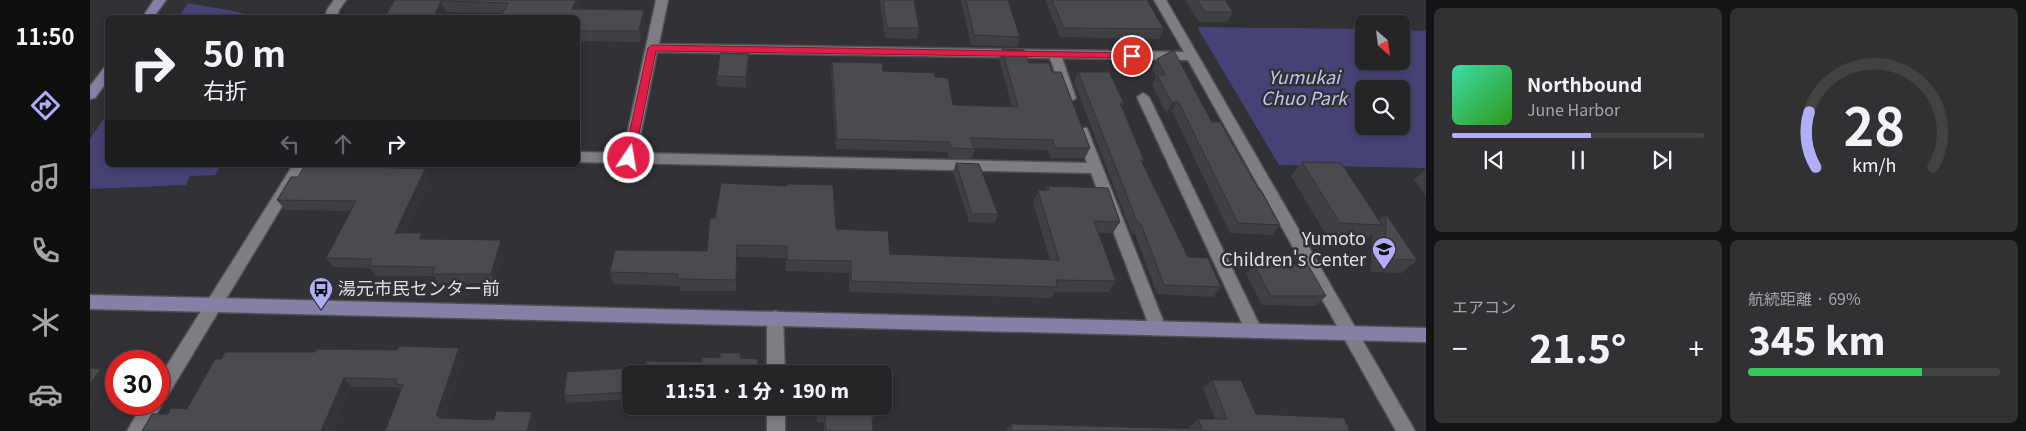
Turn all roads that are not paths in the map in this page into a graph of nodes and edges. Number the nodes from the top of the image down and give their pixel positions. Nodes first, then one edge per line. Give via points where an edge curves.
1 (160, 0) edge
2 (340, 0) edge
3 (662, 0) edge
4 (1160, 0) edge
5 (149, 15) edge
6 (332, 15) edge
7 (652, 48) junction
8 (1055, 54) junction
9 (1191, 56) junction
10 (105, 75) edge
11 (90, 94) edge
12 (1143, 97) dead end
13 (580, 157) edge
14 (629, 158) junction
15 (299, 167) edge
16 (1096, 168) junction
17 (90, 302) edge
18 (214, 304) junction
19 (775, 318) junction
20 (1158, 328) junction
21 (1254, 331) junction
22 (1350, 333) junction
23 (1426, 335) edge
24 (776, 365) edge
25 (170, 376) edge
26 (146, 415) edge
27 (776, 415) edge
28 (136, 431) edge
29 (776, 431) edge
30 (1406, 431) edge

1 - 5 street
2 - 6 street
3 - 7 street
4 - 9 street
7 - 8 street
7 - 14 street
8 - 9 street
8 - 16 street
9 - 22 street
10 - 11 street
12 - 21 street
13 - 14 street
14 - 16 street
15 - 18 street
16 - 20 street
17 - 18 street
18 - 19 street
18 - 25 street
19 - 20 street
19 - 24 street
20 - 21 street
21 - 22 street
22 - 23 street
22 - 30 street
26 - 28 street
27 - 29 street

